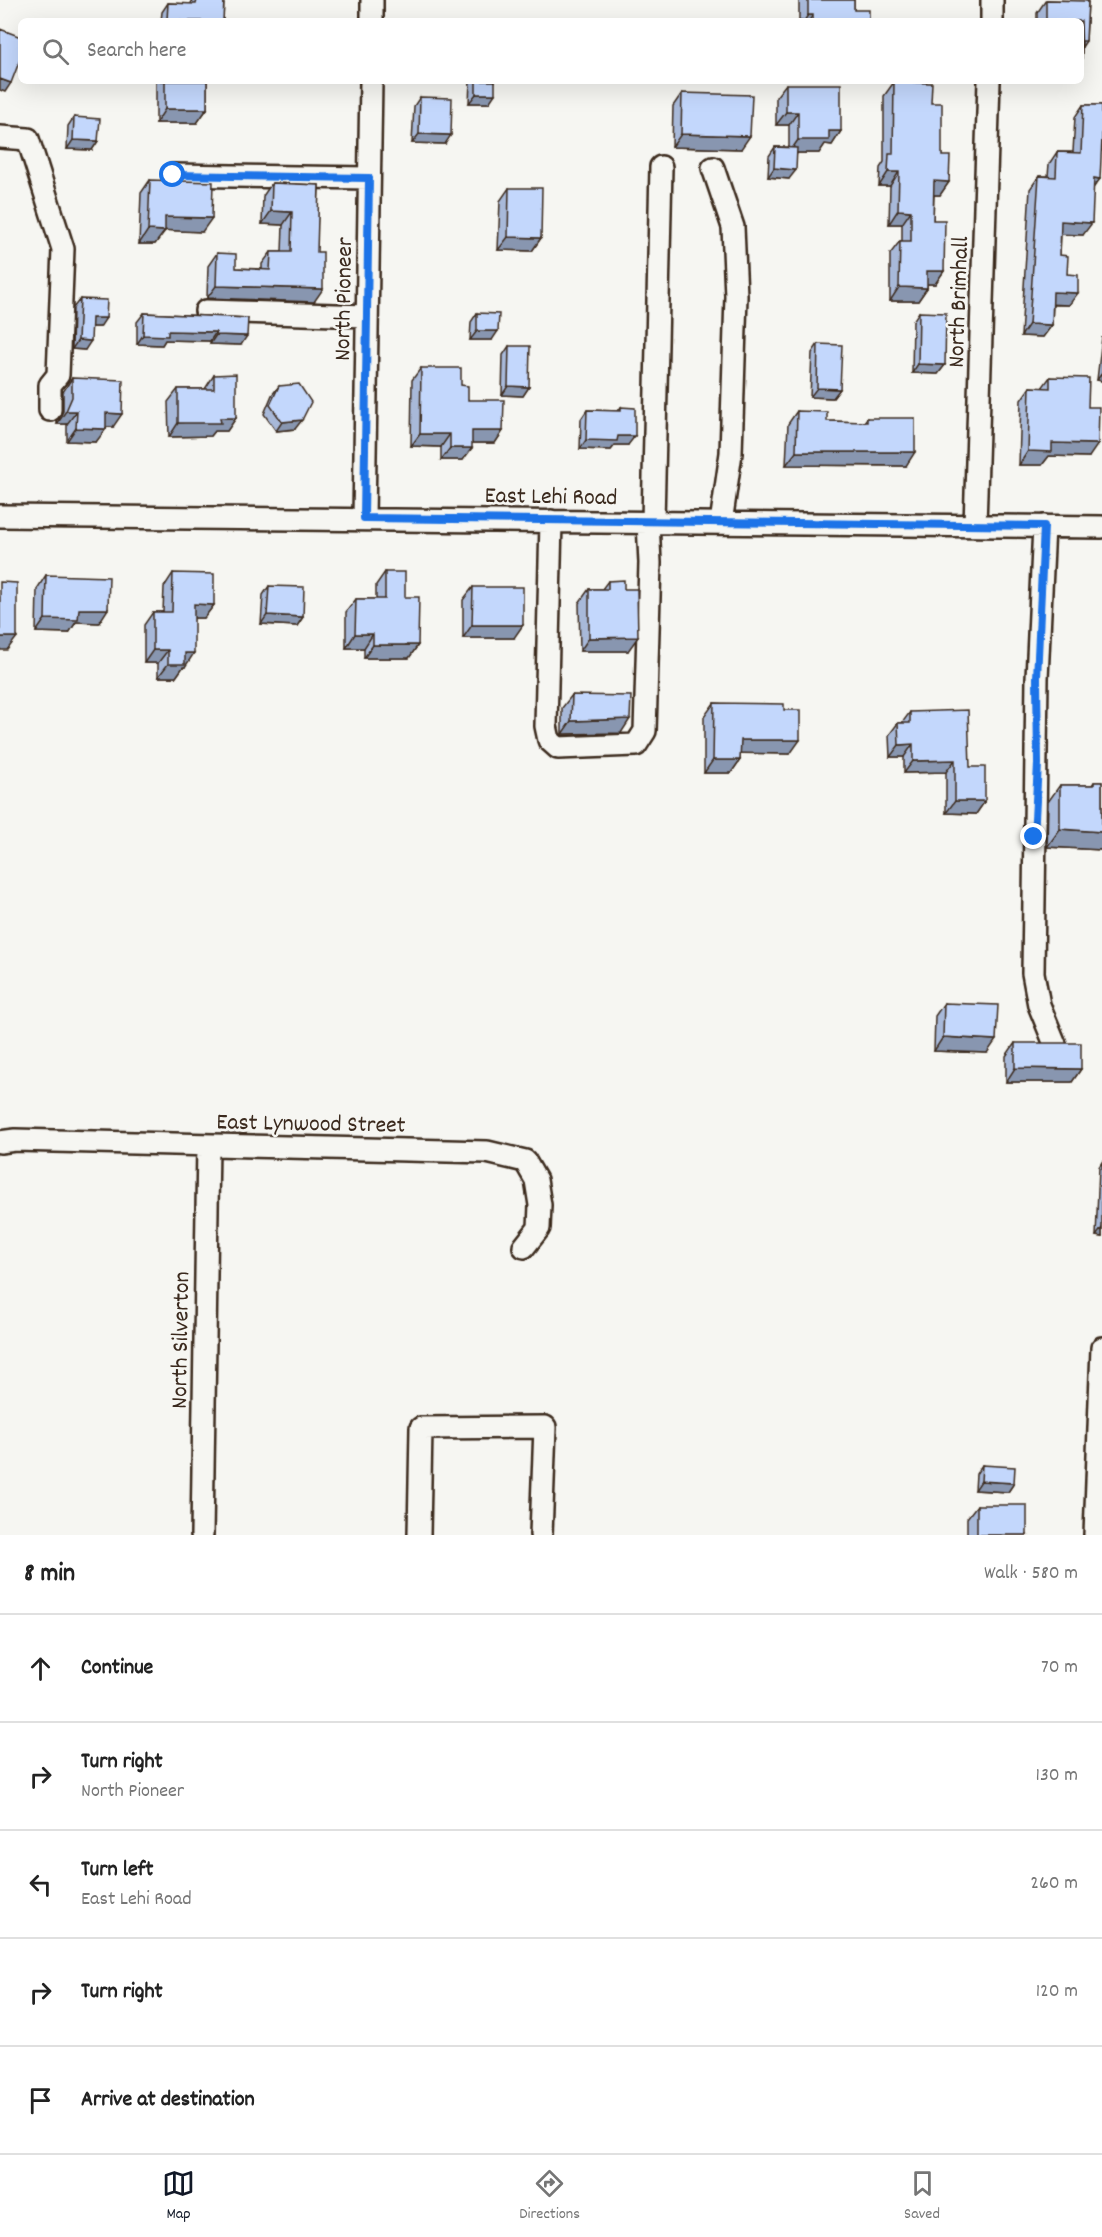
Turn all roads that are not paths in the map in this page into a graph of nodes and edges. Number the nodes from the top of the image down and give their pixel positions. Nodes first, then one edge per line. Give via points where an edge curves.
1 (372, 0) edge
2 (992, 0) edge
3 (372, 18) edge
4 (992, 18) edge
5 (371, 84) edge
6 (990, 84) edge
7 (0, 138) edge
8 (661, 167) dead end
9 (713, 168) dead end
10 (173, 175) dead end
11 (369, 178) junction
12 (206, 311) dead end
13 (367, 316) junction
14 (50, 410) dead end
15 (0, 516) edge
16 (364, 518) junction
17 (551, 521) junction
18 (650, 522) junction
19 (721, 523) junction
20 (975, 525) junction
21 (1044, 526) junction
22 (1102, 527) edge
23 (1055, 1044) edge
24 (0, 1142) edge
25 (208, 1145) junction
26 (524, 1247) dead end
27 (1102, 1348) edge
28 (202, 1535) edge
29 (418, 1535) edge
30 (540, 1535) edge
31 (1095, 1535) edge

1 - 3 street
2 - 4 street
5 - 11 street, North Pioneer
6 - 20 street, North Brimhall
7 - 14 street via 28,139 63,249 58,375 50,385
8 - 18 street
9 - 19 street via 733,227 736,296 731,453
10 - 11 street
11 - 13 street, North Pioneer
12 - 13 street
13 - 16 street, North Pioneer
15 - 16 street, East Lehi Road
16 - 17 street, East Lehi Road
17 - 18 street, East Lehi Road
17 - 18 street via 546,726 549,740 558,748 636,745 645,731
18 - 19 street, East Lehi Road
19 - 20 street, East Lehi Road
20 - 21 street, East Lehi Road
21 - 22 street, East Lehi Road
21 - 23 street via 1037,678 1033,973 1039,1005
24 - 25 street, East Lynwood Street
25 - 26 street, East Lynwood Street via 488,1152 525,1161 536,1180 539,1228
25 - 28 street, North Silverton
27 - 31 street
29 - 30 street via 421,1428 545,1427

